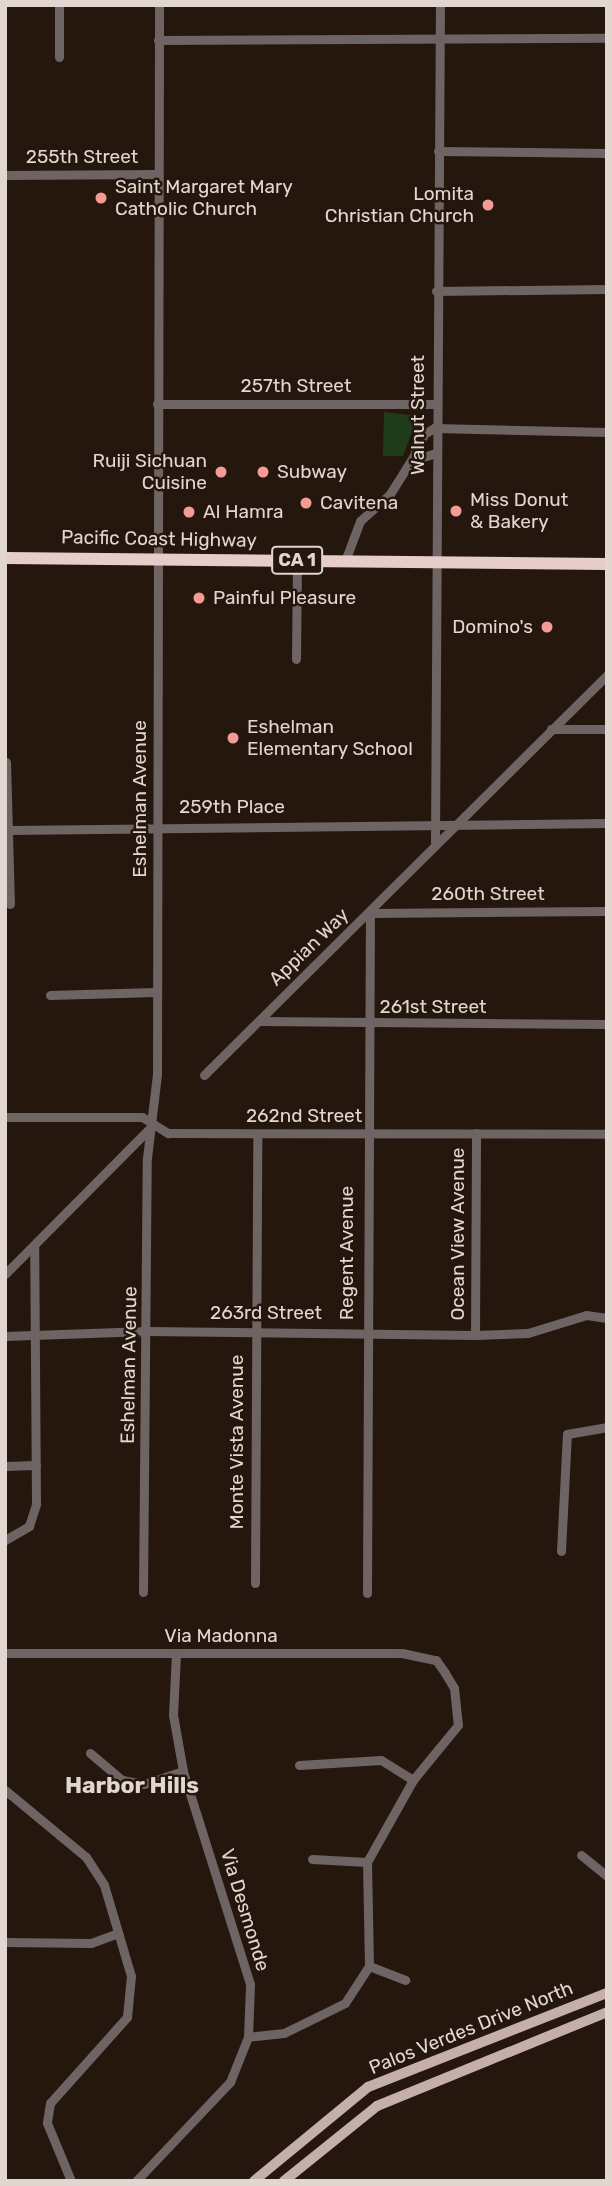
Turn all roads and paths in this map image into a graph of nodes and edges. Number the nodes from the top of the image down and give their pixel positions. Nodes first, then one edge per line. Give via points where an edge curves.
1 (59, 5) edge
2 (159, 5) edge
3 (440, 5) edge
4 (440, 38) junction
5 (607, 38) edge
6 (158, 40) junction
7 (59, 57) dead end
8 (438, 151) junction
9 (607, 153) edge
10 (5, 174) edge
11 (158, 174) junction
12 (607, 289) edge
13 (436, 291) junction
14 (157, 404) junction
15 (435, 404) junction
16 (434, 428) junction
17 (607, 432) edge
18 (435, 453) junction
19 (411, 461) junction
20 (5, 558) edge
21 (157, 558) junction
22 (297, 560) junction
23 (345, 561) junction
24 (437, 562) junction
25 (607, 564) edge
26 (296, 659) dead end
27 (607, 675) edge
28 (551, 729) junction
29 (607, 729) edge
30 (6, 762) edge
31 (607, 823) edge
32 (455, 824) junction
33 (436, 825) junction
34 (158, 827) junction
35 (10, 830) junction
36 (435, 842) junction
37 (10, 904) dead end
38 (607, 911) edge
39 (370, 913) junction
40 (155, 992) junction
41 (50, 995) dead end
42 (259, 1021) junction
43 (367, 1024) junction
44 (607, 1024) edge
45 (204, 1075) dead end
46 (5, 1117) edge
47 (154, 1124) junction
48 (257, 1133) junction
49 (365, 1133) junction
50 (476, 1133) junction
51 (607, 1134) edge
52 (34, 1246) junction
53 (5, 1274) edge
54 (607, 1318) edge
55 (147, 1331) junction
56 (254, 1331) junction
57 (365, 1331) junction
58 (37, 1335) junction
59 (475, 1335) junction
60 (5, 1336) edge
61 (607, 1427) edge
62 (36, 1465) junction
63 (5, 1466) edge
64 (7, 1540) edge
65 (561, 1551) dead end
66 (254, 1583) dead end
67 (143, 1592) dead end
68 (367, 1593) dead end
69 (5, 1653) edge
70 (177, 1654) junction
71 (90, 1753) dead end
72 (299, 1765) dead end
73 (183, 1771) junction
74 (412, 1780) junction
75 (5, 1790) edge
76 (581, 1855) dead end
77 (312, 1859) dead end
78 (367, 1862) junction
79 (607, 1876) edge
80 (118, 1933) junction
81 (5, 1942) edge
82 (369, 1966) junction
83 (405, 1980) dead end
84 (607, 1993) edge
85 (607, 2012) edge
86 (248, 2037) junction
87 (71, 2181) edge
88 (136, 2181) edge
89 (254, 2181) edge
90 (285, 2181) edge

1 - 7 street
2 - 6 street, Eshelman Avenue
3 - 4 street, Walnut Street
4 - 5 street
4 - 6 street
4 - 8 street, Walnut Street
6 - 11 street, Eshelman Avenue
8 - 9 street
8 - 13 street, Walnut Street
10 - 11 street, 255th Street
11 - 14 street, Eshelman Avenue
12 - 13 street
13 - 15 street, Walnut Street
14 - 15 street, 257th Street
14 - 21 street, Eshelman Avenue
15 - 16 street, Walnut Street
16 - 17 street
16 - 18 street, Walnut Street
16 - 19 street via 424,434
18 - 19 street
18 - 24 street, Walnut Street
19 - 23 street via 390,494 353,530
20 - 21 highway, Pacific Coast Highway / CA 1
21 - 22 highway, Pacific Coast Highway / CA 1
21 - 34 street, Eshelman Avenue
22 - 23 highway, Pacific Coast Highway / CA 1
22 - 26 street
23 - 24 highway, Pacific Coast Highway / CA 1
24 - 25 highway, Pacific Coast Highway / CA 1
24 - 33 street, Walnut Street
27 - 28 street, Appian Way
28 - 29 street
28 - 32 street, Appian Way
30 - 35 street
31 - 32 street, 259th Place
32 - 33 street, 259th Place
32 - 36 street, Appian Way
33 - 34 street, 259th Place
33 - 36 street
34 - 35 street, 259th Place
34 - 40 street, Eshelman Avenue
35 - 37 street
36 - 39 street, Appian Way
38 - 39 street, 260th Street
39 - 42 street, Appian Way
39 - 43 street, Regent Avenue
40 - 41 street
40 - 47 street, Eshelman Avenue
42 - 43 street, 261st Street
42 - 45 street, Appian Way
43 - 44 street, 261st Street
43 - 49 street, Regent Avenue
46 - 47 street, 262nd Street via 124,1116
47 - 48 street, 262nd Street via 168,1133
47 - 52 street
47 - 55 street, Eshelman Avenue via 147,1158
48 - 49 street, 262nd Street
48 - 56 street, Monte Vista Avenue
49 - 50 street, 262nd Street
49 - 57 street, Regent Avenue
50 - 51 street, 262nd Street
50 - 59 street, Ocean View Avenue
52 - 53 street
52 - 58 street
54 - 59 street, 263rd Street via 586,1315 528,1334
55 - 56 street, 263rd Street
55 - 58 street, 263rd Street
55 - 67 street, Eshelman Avenue
56 - 57 street, 263rd Street
56 - 66 street, Monte Vista Avenue
57 - 59 street, 263rd Street
57 - 68 street, Regent Avenue
58 - 60 street, 263rd Street
58 - 62 street
61 - 65 street via 568,1434
62 - 63 street
62 - 64 street via 29,1526
69 - 70 street, Via Madonna
70 - 73 street, Via Desmonde via 173,1715
70 - 74 street, Via Madonna via 402,1653 436,1660 454,1688 458,1726
71 - 73 street via 122,1780 144,1784
72 - 74 street via 381,1760
73 - 86 street, Via Desmonde via 250,1984
74 - 78 street
75 - 80 street via 86,1857 104,1885
76 - 79 street
77 - 78 street
78 - 82 street
80 - 81 street via 91,1942
80 - 87 street via 132,1988 127,2017 50,2102 47,2123
82 - 83 street
82 - 86 street via 345,2003 284,2033
84 - 89 main road, Palos Verdes Drive North via 368,2087
85 - 90 main road, Palos Verdes Drive North via 377,2106
86 - 88 street, Via Desmonde via 230,2082

